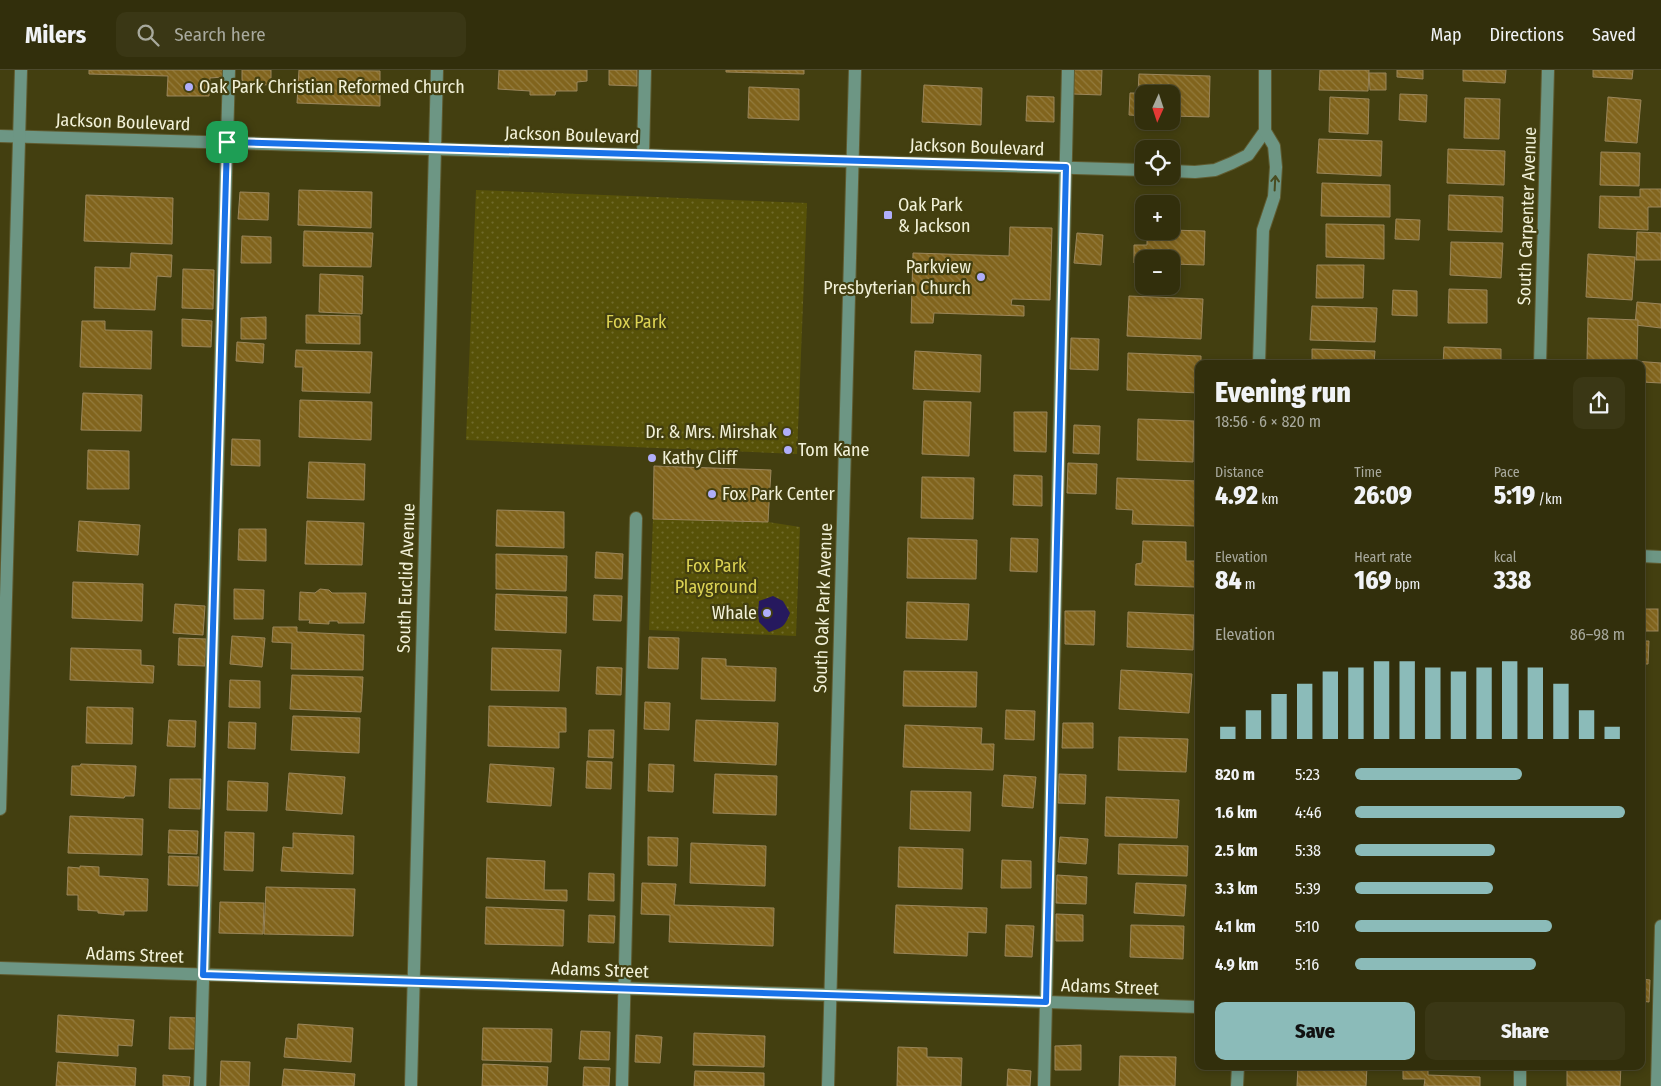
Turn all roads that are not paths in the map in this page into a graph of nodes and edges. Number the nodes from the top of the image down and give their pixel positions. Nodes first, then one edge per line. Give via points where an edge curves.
1 (20, 70) edge
2 (229, 70) edge
3 (437, 70) edge
4 (645, 70) edge
5 (855, 70) edge
6 (1068, 70) edge
7 (1265, 70) edge
8 (1548, 70) edge
9 (1265, 131) junction
10 (0, 136) edge
11 (18, 136) junction
12 (227, 142) junction
13 (435, 149) junction
14 (643, 154) junction
15 (853, 160) junction
16 (1066, 167) junction
17 (1135, 170) edge
18 (1180, 171) edge
19 (1259, 360) edge
20 (1540, 360) edge
21 (636, 518) dead end
22 (1645, 556) edge
23 (1661, 557) edge
24 (0, 809) edge
25 (1661, 926) edge
26 (0, 968) edge
27 (203, 975) junction
28 (412, 982) junction
29 (625, 988) junction
30 (831, 995) junction
31 (1046, 1002) junction
32 (1195, 1007) edge
33 (1238, 1070) edge
34 (1520, 1070) edge
35 (200, 1086) edge
36 (410, 1086) edge
37 (622, 1086) edge
38 (828, 1086) edge
39 (1044, 1086) edge
40 (1237, 1086) edge
41 (1520, 1086) edge
42 (1657, 1086) edge

1 - 11 street
2 - 12 street
3 - 13 street, South Euclid Avenue
4 - 14 street
5 - 15 street, South Oak Park Avenue
6 - 16 street
7 - 9 street
8 - 20 street, South Carpenter Avenue
9 - 18 street via 1248,155 1215,170
19 -> 9 street via 1263,230 1274,197 1276,167 1274,146
10 - 11 street, Jackson Boulevard
11 - 12 street, Jackson Boulevard
11 - 24 street
12 - 13 street, Jackson Boulevard
12 - 27 street
13 - 14 street, Jackson Boulevard
13 - 28 street, South Euclid Avenue
14 - 15 street, Jackson Boulevard
15 - 16 street, Jackson Boulevard
15 - 30 street, South Oak Park Avenue
16 - 17 street, Jackson Boulevard
16 - 31 street
21 - 29 street
22 - 23 street
25 - 42 street
26 - 27 street, Adams Street
27 - 28 street, Adams Street
27 - 35 street
28 - 29 street, Adams Street
28 - 36 street, South Euclid Avenue
29 - 30 street, Adams Street
29 - 37 street
30 - 31 street, Adams Street
30 - 38 street, South Oak Park Avenue
31 - 32 street, Adams Street
31 - 39 street
33 - 40 street
34 - 41 street

